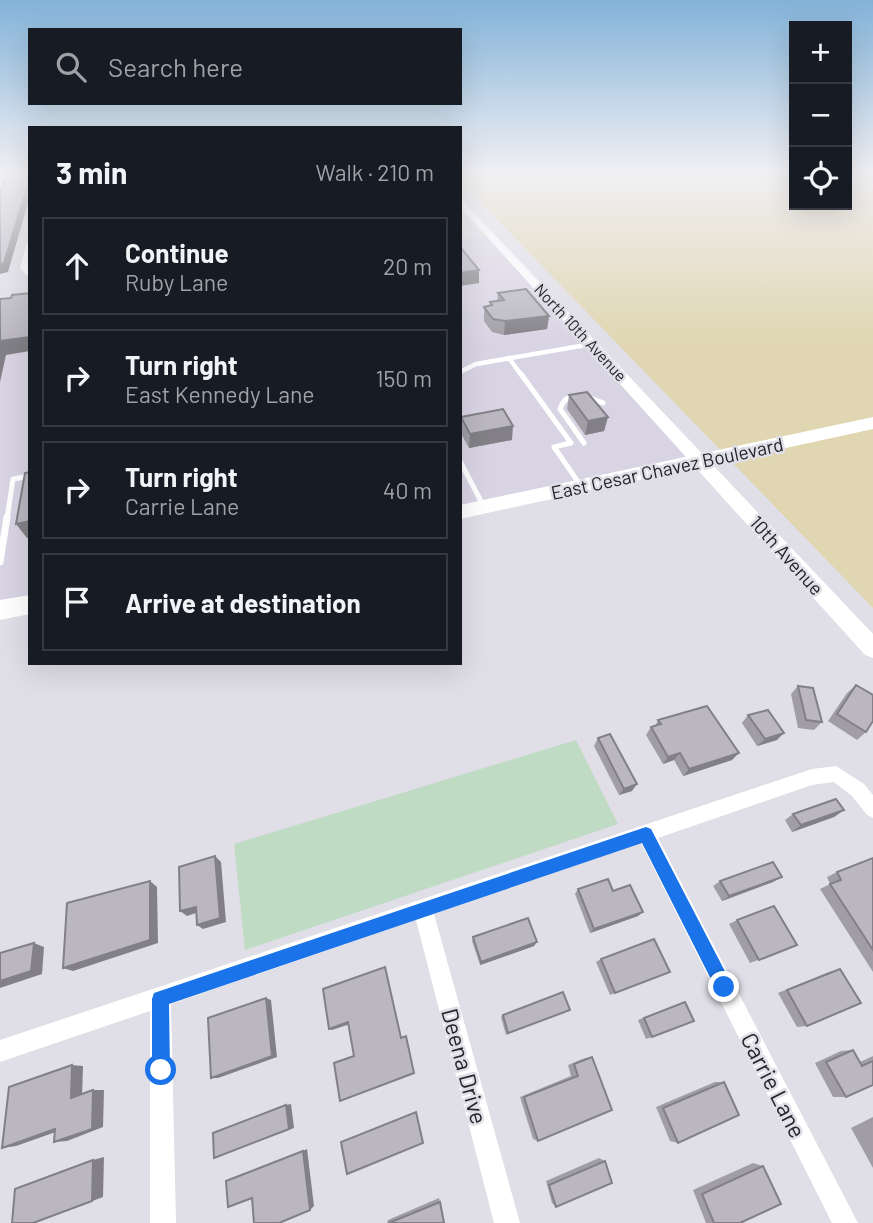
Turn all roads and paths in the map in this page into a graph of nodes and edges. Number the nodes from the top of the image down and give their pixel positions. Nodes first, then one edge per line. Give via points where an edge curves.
1 (486, 229) edge
2 (28, 253) edge
3 (28, 273) edge
4 (592, 344) junction
5 (509, 358) junction
6 (462, 371) edge
7 (603, 403) dead end
8 (873, 423) edge
9 (584, 443) dead end
10 (702, 461) junction
11 (462, 465) edge
12 (28, 476) edge
13 (581, 486) junction
14 (485, 507) junction
15 (462, 512) edge
16 (0, 562) edge
17 (28, 604) edge
18 (0, 610) edge
19 (873, 649) edge
20 (873, 809) edge
21 (646, 834) junction
22 (423, 909) junction
23 (160, 999) junction
24 (0, 1051) edge
25 (163, 1223) edge
26 (507, 1223) edge
27 (845, 1223) edge

1 - 4 main road, North 10th Avenue
2 - 3 street via 24,268
4 - 5 lane
4 - 10 main road, North 10th Avenue
5 - 6 lane via 476,363
5 - 13 lane via 571,443 554,447
7 - 9 lane via 578,395 566,397 561,404
8 - 10 highway, East Cesar Chavez Boulevard
10 - 13 highway, East Cesar Chavez Boulevard
10 - 19 main road, 10th Avenue
11 - 14 lane
12 - 16 lane via 13,479
13 - 14 highway, East Cesar Chavez Boulevard
14 - 15 highway, East Cesar Chavez Boulevard
17 - 18 highway
20 - 21 street via 836,774 812,777
21 - 22 street
21 - 27 street, Carrie Lane
22 - 23 street
22 - 26 street, Deena Drive
23 - 24 street
23 - 25 street

